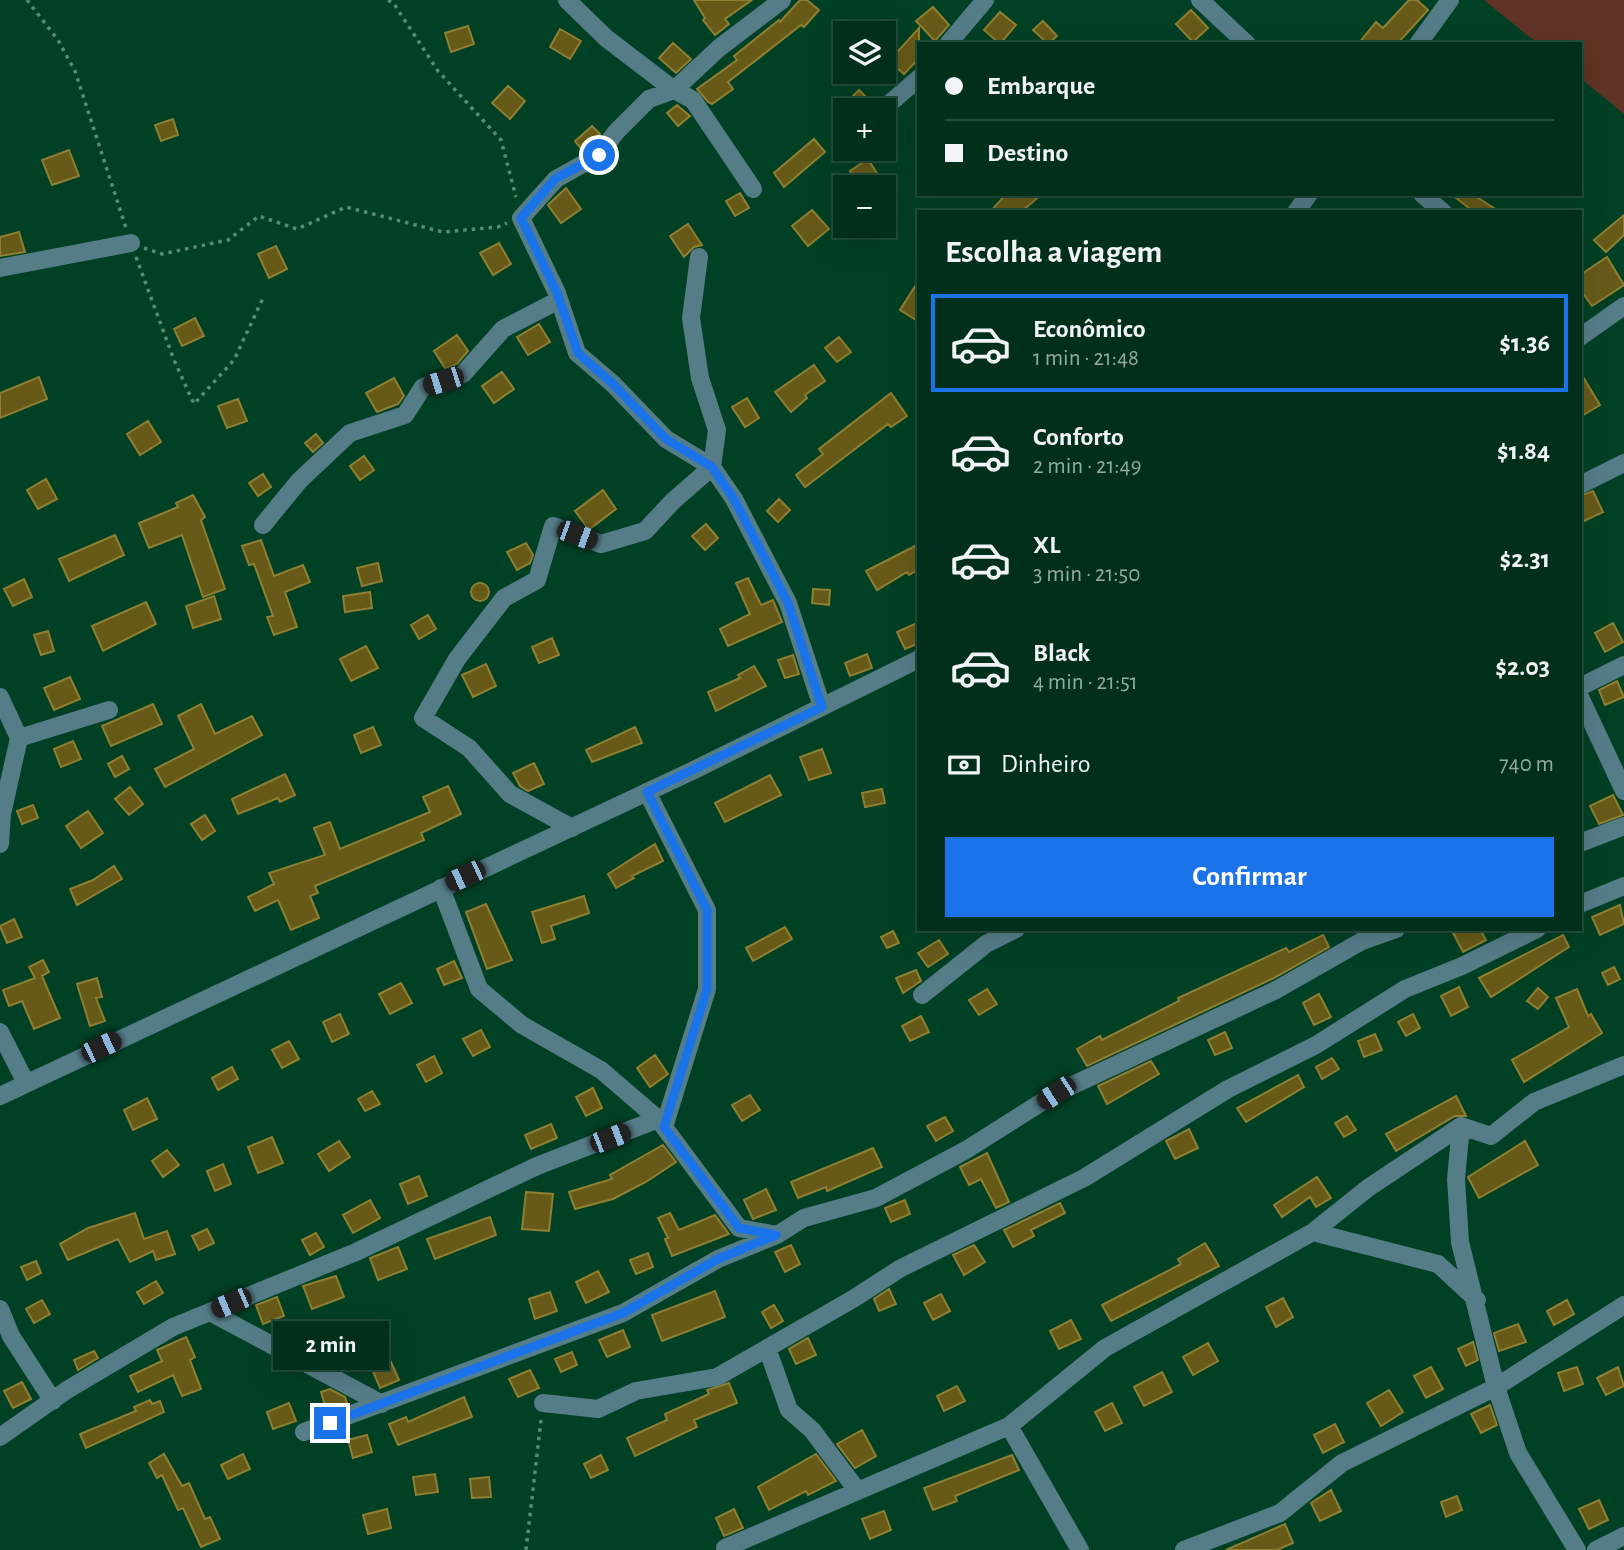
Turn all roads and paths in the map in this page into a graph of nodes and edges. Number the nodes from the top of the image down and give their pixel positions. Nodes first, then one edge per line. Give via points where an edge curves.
1 (27, 0) edge
2 (388, 0) edge
3 (567, 0) edge
4 (782, 0) edge
5 (985, 0) edge
6 (1200, 0) edge
7 (1450, 0) edge
8 (950, 42) edge
9 (1245, 42) edge
10 (1419, 42) edge
11 (917, 80) edge
12 (674, 90) junction
13 (896, 98) edge
14 (753, 189) dead end
15 (1424, 196) edge
16 (1441, 210) edge
17 (521, 218) junction
18 (131, 243) junction
19 (699, 257) dead end
20 (0, 268) edge
21 (264, 296) dead end
22 (559, 300) junction
23 (1622, 312) edge
24 (1582, 336) edge
25 (1624, 463) edge
26 (712, 467) junction
27 (1582, 484) edge
28 (263, 525) dead end
29 (917, 660) edge
30 (1624, 665) edge
31 (1582, 686) edge
32 (0, 697) edge
33 (1582, 701) edge
34 (822, 707) junction
35 (109, 710) dead end
36 (19, 738) junction
37 (1624, 791) edge
38 (647, 792) junction
39 (1624, 827) edge
40 (572, 828) junction
41 (1582, 843) edge
42 (0, 844) edge
43 (1624, 886) edge
44 (440, 888) junction
45 (1582, 903) edge
46 (1012, 931) edge
47 (1390, 931) edge
48 (1533, 931) edge
49 (922, 995) dead end
50 (0, 1032) edge
51 (1624, 1065) edge
52 (26, 1083) junction
53 (0, 1096) edge
54 (661, 1123) junction
55 (1461, 1126) junction
56 (1313, 1232) junction
57 (776, 1235) junction
58 (1477, 1300) junction
59 (1624, 1305) edge
60 (0, 1308) edge
61 (210, 1311) junction
62 (767, 1348) junction
63 (1496, 1387) junction
64 (53, 1401) junction
65 (382, 1404) junction
66 (543, 1404) joint
67 (1009, 1426) junction
68 (304, 1432) dead end
69 (0, 1437) edge
70 (857, 1490) junction
71 (1624, 1536) edge
72 (725, 1548) dead end
73 (526, 1550) edge
74 (1080, 1550) edge
75 (1184, 1550) edge
76 (1577, 1550) edge
77 (1596, 1550) edge

1 - 18 path via 75,71
2 - 17 path via 438,71 501,140
3 - 12 street via 606,38
4 - 12 street
5 - 8 street
6 - 9 street
7 - 10 street
11 - 13 street
12 - 14 street via 693,100
12 - 17 street via 649,99 599,155 555,179
15 - 16 street
17 - 18 path via 498,227 443,232 346,207 297,229 259,216 228,240 162,254
17 - 22 street
18 - 20 street
18 - 21 path via 194,404 234,360
19 - 26 street via 691,318 700,378 717,430
22 - 26 street via 578,353 666,439
22 - 28 street via 503,329 463,374 423,387 405,415 350,433 299,481
23 - 24 street
25 - 27 street
26 - 34 street via 734,499 788,603
26 - 40 street via 645,531 601,544 553,526 537,580 504,598 457,659 423,718 469,748 510,794
29 - 34 street
30 - 31 street
32 - 36 street
33 - 37 street
34 - 38 street
35 - 36 street
36 - 42 street
38 - 40 street
38 - 54 street via 707,910 707,989
39 - 41 street
40 - 44 street
43 - 45 street
44 - 52 street
44 - 54 street via 479,989 522,1025 601,1070
46 - 49 street via 986,944
47 - 57 street via 1056,1093 966,1150 876,1198 804,1218
48 - 62 street via 1405,989 1316,1045 1228,1089 1084,1178 901,1268
50 - 52 street
51 - 55 street via 1534,1102 1491,1136
52 - 53 street
54 - 57 street via 739,1228
54 - 61 street via 537,1166 356,1252
55 - 56 street via 1368,1188
55 - 58 street via 1456,1179 1460,1241
56 - 58 street via 1438,1264
56 - 67 street via 1105,1348
57 - 65 street via 718,1259 623,1313
58 - 63 street
59 - 63 street
60 - 64 street via 11,1336
61 - 64 street via 173,1327
61 - 65 street
62 - 66 street via 717,1377 636,1391 598,1409
62 - 70 street via 789,1410 812,1430
63 - 75 street via 1342,1463 1280,1513
63 - 76 street via 1518,1453
64 - 69 street
65 - 68 street
66 - 73 path
67 - 70 street
67 - 74 street
70 - 72 street
71 - 77 street

